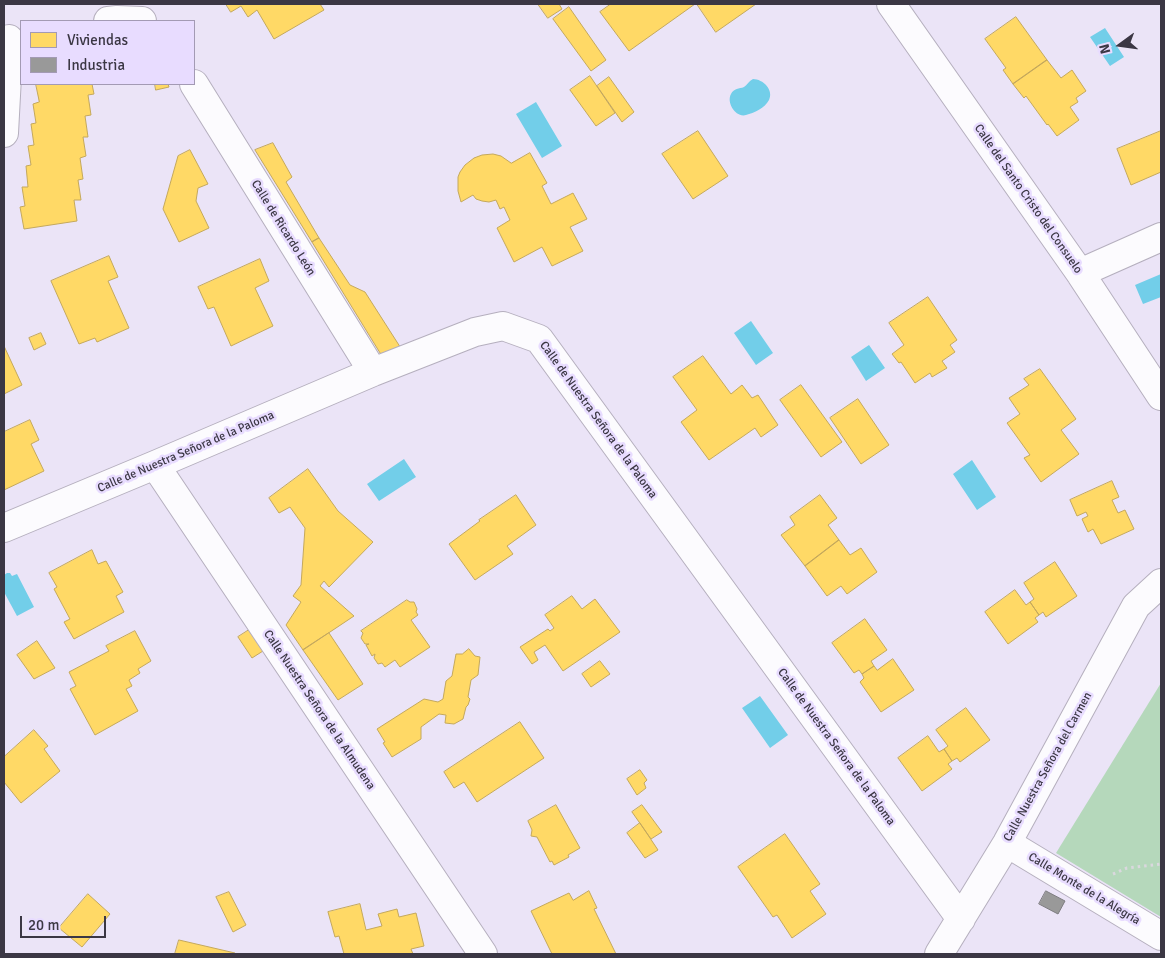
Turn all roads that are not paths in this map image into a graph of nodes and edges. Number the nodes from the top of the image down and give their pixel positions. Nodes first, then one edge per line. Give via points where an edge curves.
1 (891, 4) edge
2 (11, 38) edge
3 (195, 85) edge
4 (4, 133) edge
5 (1161, 237) edge
6 (1080, 273) junction
7 (373, 372) junction
8 (1161, 396) edge
9 (155, 465) junction
10 (4, 528) edge
11 (1161, 583) edge
12 (1007, 843) junction
13 (961, 918) junction
14 (1161, 936) edge
15 (483, 954) edge
16 (939, 954) edge

1 - 6 street, Calle del Santo Cristo del Consuelo
2 - 4 street
3 - 7 street, Calle de Ricardo León
5 - 6 street
6 - 8 street, Calle del Santo Cristo del Consuelo
7 - 9 street, Calle de Nuestra Señora de la Paloma
7 - 13 street, Calle de Nuestra Señora de la Paloma via 475,332 503,326 539,339
9 - 10 street, Calle de Nuestra Señora de la Paloma
9 - 15 street, Calle Nuestra Señora de la Almudena
11 - 12 street, Calle Nuestra Señora del Carmen via 1136,606
12 - 13 street, Calle Nuestra Señora del Carmen
12 - 14 street, Calle Monte de la Alegría
13 - 16 street, Calle Nuestra Señora del Carmen

